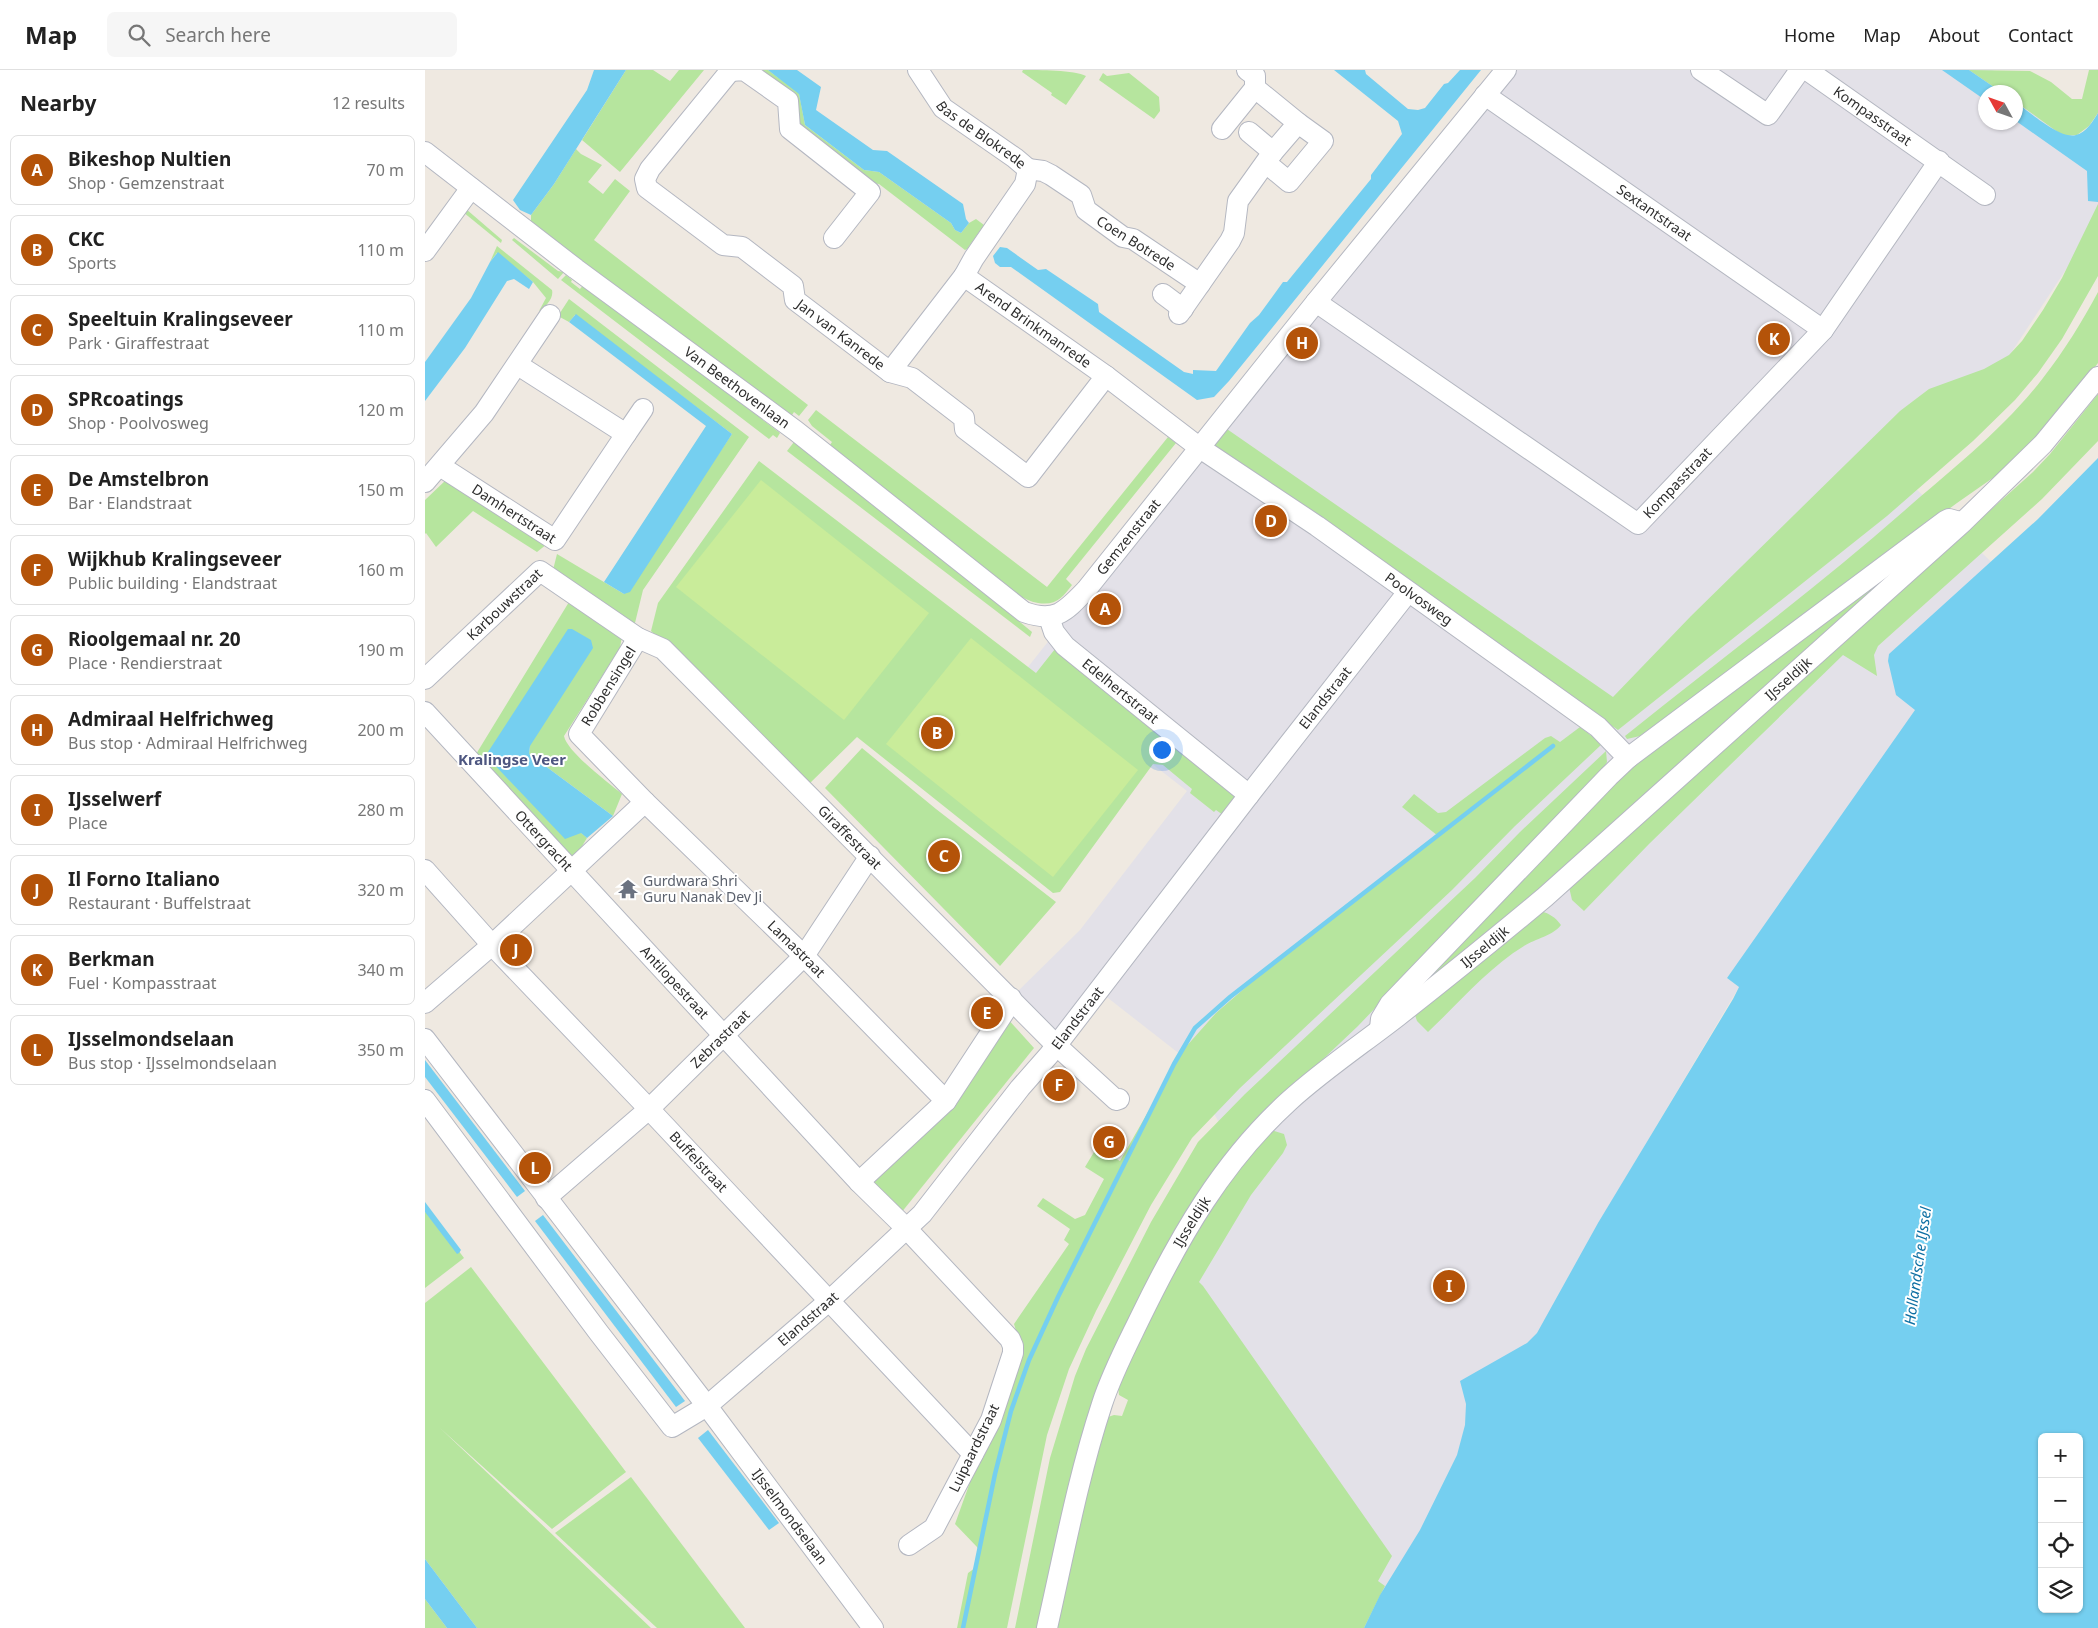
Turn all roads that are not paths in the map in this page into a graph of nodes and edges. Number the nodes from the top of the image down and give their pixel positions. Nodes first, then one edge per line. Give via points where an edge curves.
1 (731, 70) edge
2 (918, 70) edge
3 (1247, 70) edge
4 (1506, 70) edge
5 (1701, 70) edge
6 (1801, 70) edge
7 (1807, 70) edge
8 (1255, 88) junction
9 (1485, 95) junction
10 (1298, 123) junction
11 (1222, 129) dead end
12 (1249, 132) dead end
13 (425, 152) edge
14 (1270, 157) junction
15 (1939, 161) junction
16 (1028, 169) junction
17 (471, 188) junction
18 (1985, 195) dead end
19 (834, 238) dead end
20 (425, 251) edge
21 (964, 276) junction
22 (1200, 284) junction
23 (1163, 294) dead end
24 (1316, 302) junction
25 (550, 315) dead end
26 (1823, 330) junction
27 (519, 364) junction
28 (891, 372) junction
29 (1106, 376) junction
30 (2098, 377) edge
31 (643, 409) dead end
32 (626, 434) junction
33 (1200, 448) junction
34 (440, 466) junction
35 (425, 482) edge
36 (1962, 523) junction
37 (1408, 592) junction
38 (1049, 617) junction
39 (638, 638) junction
40 (425, 679) edge
41 (425, 712) edge
42 (1628, 758) junction
43 (1249, 795) junction
44 (645, 802) junction
45 (870, 856) junction
46 (425, 870) edge
47 (571, 871) junction
48 (492, 945) junction
49 (804, 956) junction
50 (1011, 998) junction
51 (425, 1003) edge
52 (1379, 1030) junction
53 (724, 1036) junction
54 (425, 1039) edge
55 (1056, 1045) junction
56 (1119, 1099) dead end
57 (425, 1100) edge
58 (945, 1101) junction
59 (649, 1109) junction
60 (859, 1182) junction
61 (546, 1198) junction
62 (906, 1228) junction
63 (829, 1300) junction
64 (707, 1406) junction
65 (973, 1454) junction
66 (909, 1545) dead end
67 (873, 1628) edge
68 (1047, 1628) edge

1 - 19 street via 744,70 788,101 789,129 870,192
1 - 28 street, Jan van Kanrede via 650,169 645,179 647,188 723,245 742,247 750,252 793,286 795,300
2 - 16 street, Bas de Blokrede via 943,108
3 - 8 street via 1255,76
4 - 9 street, Gemzenstraat
5 - 6 street via 1768,115
7 - 15 street, Kompasstraat
8 - 10 street
8 - 11 street
9 - 24 street, Gemzenstraat
9 - 26 street, Sextantstraat
10 - 14 street
10 - 14 street via 1323,141 1289,182
12 - 14 street
13 - 17 street, Van Beethovenlaan
14 - 22 street via 1238,202 1234,233
15 - 18 street, Kompasstraat
15 - 26 street, Kompasstraat
16 - 21 street, Bas de Blokrede via 1025,184
16 - 22 street, Coen Botrede via 1043,171 1081,195 1086,210 1123,237 1133,239
17 - 20 street
17 - 38 street, Van Beethovenlaan via 583,275 797,431 1024,612
21 - 28 street, Arend Brinkmanrede
21 - 29 street, Arend Brinkmanrede
22 - 23 street via 1181,312
24 - 26 street, Kompasstraat via 1638,524
24 - 33 street, Gemzenstraat
25 - 27 street
27 - 32 street
27 - 34 street
28 - 29 street, Jan van Kanrede via 912,378 964,418 965,429 1028,477
29 - 33 street, Arend Brinkmanrede
30 - 36 street, IJsseldijk via 2043,444
31 - 32 street, Damhertstraat
32 - 34 street, Damhertstraat via 555,540
33 - 37 street, Poolvosweg
33 - 38 street, Gemzenstraat via 1086,590 1068,609
34 - 35 street
36 - 42 street via 1945,521
36 - 52 street, IJsseldijk via 1545,897
37 - 42 street, Poolvosweg via 1598,727
37 - 43 street, Elandstraat
38 - 43 street, Edelhertstraat via 1054,632 1065,646
39 - 40 street, Karbouwstraat via 540,571
39 - 44 street, Robbensingel via 579,734
39 - 45 street, Giraffestraat via 663,649
41 - 47 street, Ottergracht
42 - 52 street via 1390,1004
43 - 55 street, Elandstraat
44 - 47 street, Ottergracht
44 - 49 street, Lamastraat
45 - 49 street, Zebrastraat
45 - 50 street, Giraffestraat
46 - 48 street, Buffelstraat
47 - 48 street
47 - 53 street, Antilopestraat
48 - 51 street
48 - 59 street, Buffelstraat
49 - 53 street, Zebrastraat
49 - 58 street, Lamastraat
50 - 55 street, Giraffestraat
50 - 58 street
52 - 68 street, IJsseldijk via 1290,1100 1269,1121 1219,1179 1180,1240 1128,1342 1103,1401 1082,1474
53 - 59 street, Zebrastraat
53 - 60 street, Antilopestraat
54 - 61 street, IJsselmondselaan
55 - 56 street, Giraffestraat via 1116,1100
55 - 62 street, Elandstraat via 922,1214
57 - 64 street via 672,1426
58 - 60 street
59 - 61 street, Zebrastraat
59 - 63 street, Buffelstraat
60 - 62 street, Antilopestraat
61 - 64 street, IJsselmondselaan
62 - 63 street, Elandstraat
62 - 65 street, Luipaardstraat via 1004,1332 1013,1346 991,1420
63 - 64 street, Elandstraat
63 - 65 street, Buffelstraat
64 - 67 street, IJsselmondselaan
65 - 66 street, Luipaardstraat via 935,1528

